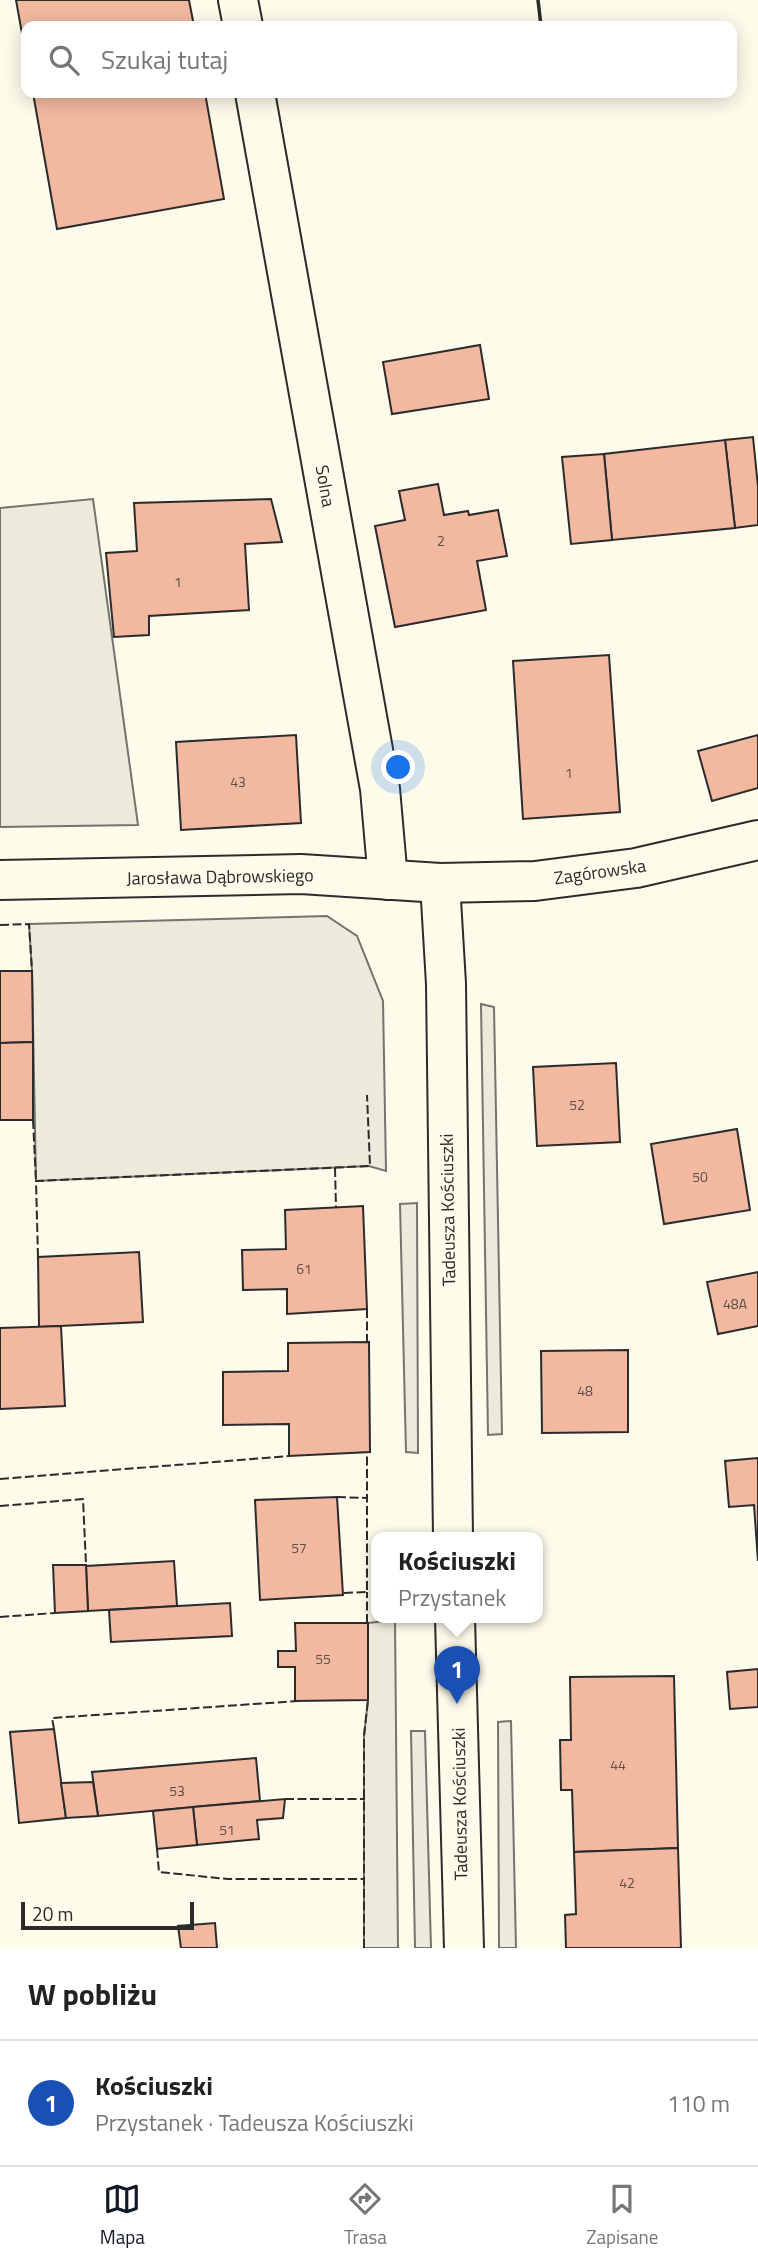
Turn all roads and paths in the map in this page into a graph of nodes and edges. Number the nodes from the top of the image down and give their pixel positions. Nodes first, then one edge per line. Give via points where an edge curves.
1 (238, 0) edge
2 (242, 21) edge
3 (256, 98) edge
4 (758, 840) edge
5 (0, 880) edge
6 (388, 880) junction
7 (440, 883) junction
8 (453, 1532) edge
9 (455, 1623) edge
10 (464, 1948) edge

1 - 2 street
3 - 6 street, Solna via 380,789
4 - 7 street, Zagórowska via 636,868 535,881
5 - 6 street, Jarosława Dąbrowskiego via 301,874
6 - 7 street, Jarosława Dąbrowskiego
7 - 8 street, Tadeusza Kościuszki via 446,984
9 - 10 street, Tadeusza Kościuszki

